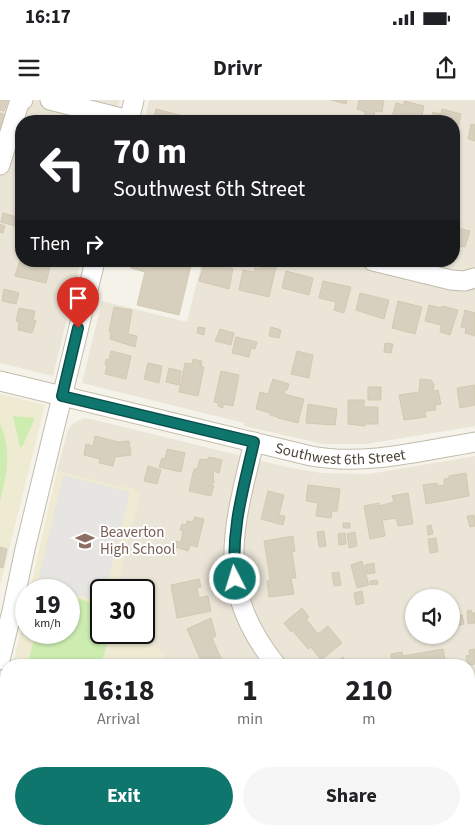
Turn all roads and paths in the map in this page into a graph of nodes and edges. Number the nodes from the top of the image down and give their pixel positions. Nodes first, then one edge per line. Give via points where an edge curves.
1 (23, 100) edge
2 (50, 100) edge
3 (134, 100) edge
4 (15, 115) edge
5 (106, 115) edge
6 (130, 115) edge
7 (15, 116) edge
8 (0, 165) edge
9 (94, 267) edge
10 (397, 267) edge
11 (475, 278) edge
12 (0, 381) edge
13 (62, 396) junction
14 (254, 442) junction
15 (475, 442) edge
16 (0, 659) edge
17 (271, 659) edge

1 - 4 street
2 - 5 street
3 - 6 street
7 - 8 street
9 - 13 street
10 - 11 street via 450,280
12 - 13 street, Southwest 6th Street
13 - 14 street, Southwest 6th Street
13 - 16 street
14 - 15 street, Southwest 6th Street via 332,460 368,459
14 - 17 street via 234,532 234,563 246,617

